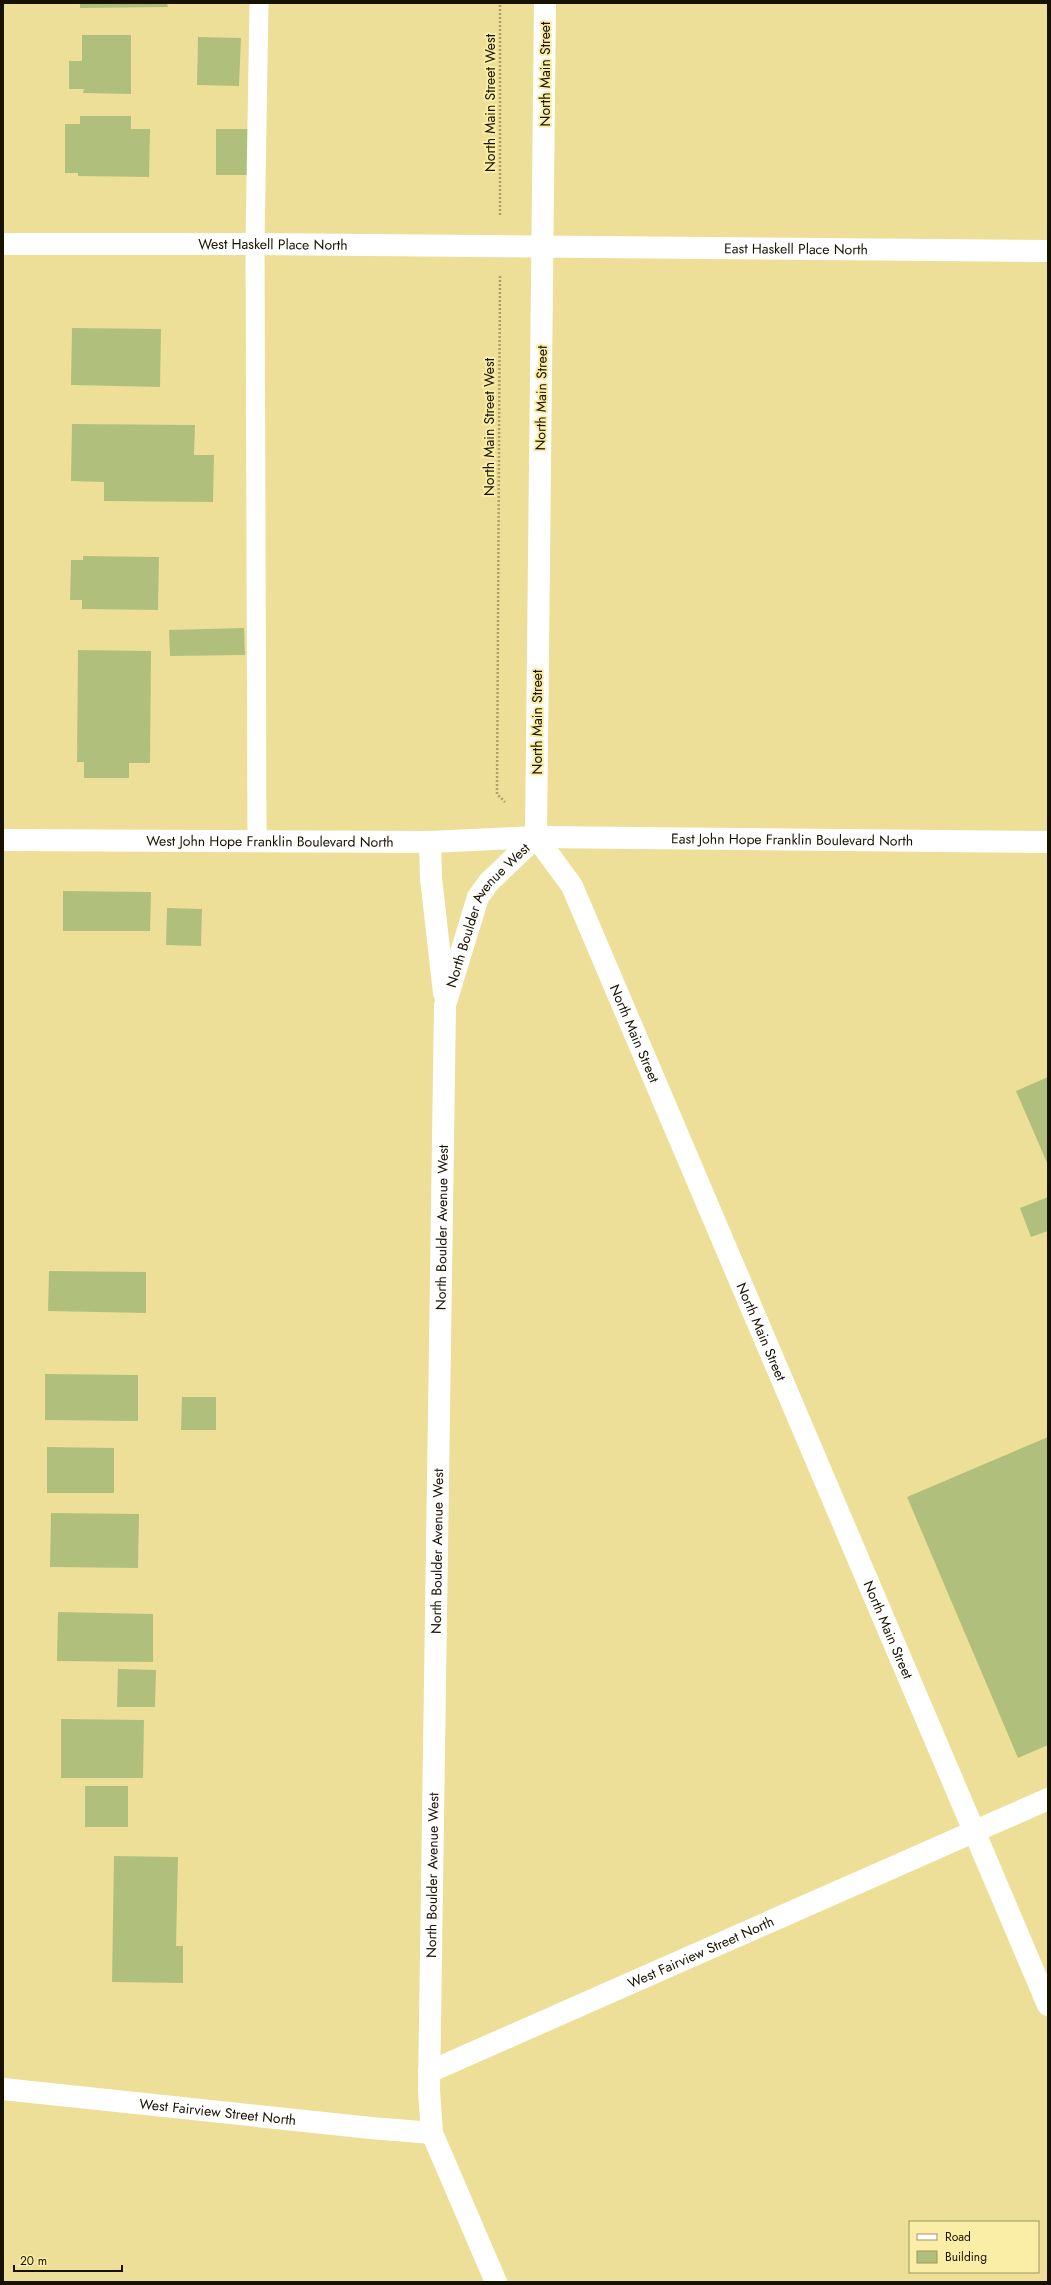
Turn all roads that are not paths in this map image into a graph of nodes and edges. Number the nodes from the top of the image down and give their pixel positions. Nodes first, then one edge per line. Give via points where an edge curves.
1 (259, 3) edge
2 (545, 3) edge
3 (3, 244) edge
4 (255, 244) junction
5 (544, 247) junction
6 (1048, 251) edge
7 (536, 837) junction
8 (3, 840) edge
9 (257, 840) junction
10 (430, 842) junction
11 (1048, 842) edge
12 (446, 1005) junction
13 (1048, 1799) edge
14 (973, 1831) junction
15 (1048, 2005) edge
16 (429, 2072) junction
17 (3, 2089) edge
18 (432, 2132) junction
19 (496, 2282) edge

1 - 4 lane
2 - 5 street, North Main Street
3 - 4 street, West Haskell Place North
4 - 5 street, West Haskell Place North
4 - 9 lane
5 - 6 street, East Haskell Place North
5 - 7 street, North Main Street
7 - 10 street, West John Hope Franklin Boulevard North
7 - 11 street, East John Hope Franklin Boulevard North
7 - 12 street, North Boulder Avenue West via 489,882 478,897
7 - 14 street, North Main Street via 572,886
8 - 9 street, West John Hope Franklin Boulevard North
9 - 10 street, West John Hope Franklin Boulevard North
10 - 12 street via 431,878
12 - 16 street, North Boulder Avenue West
13 - 14 street, West Fairview Street North
14 - 15 street, North Main Street
14 - 16 street, West Fairview Street North
16 - 18 street, North Boulder Avenue West
17 - 18 street, West Fairview Street North via 371,2128
18 - 19 street, North Boulder Avenue West

